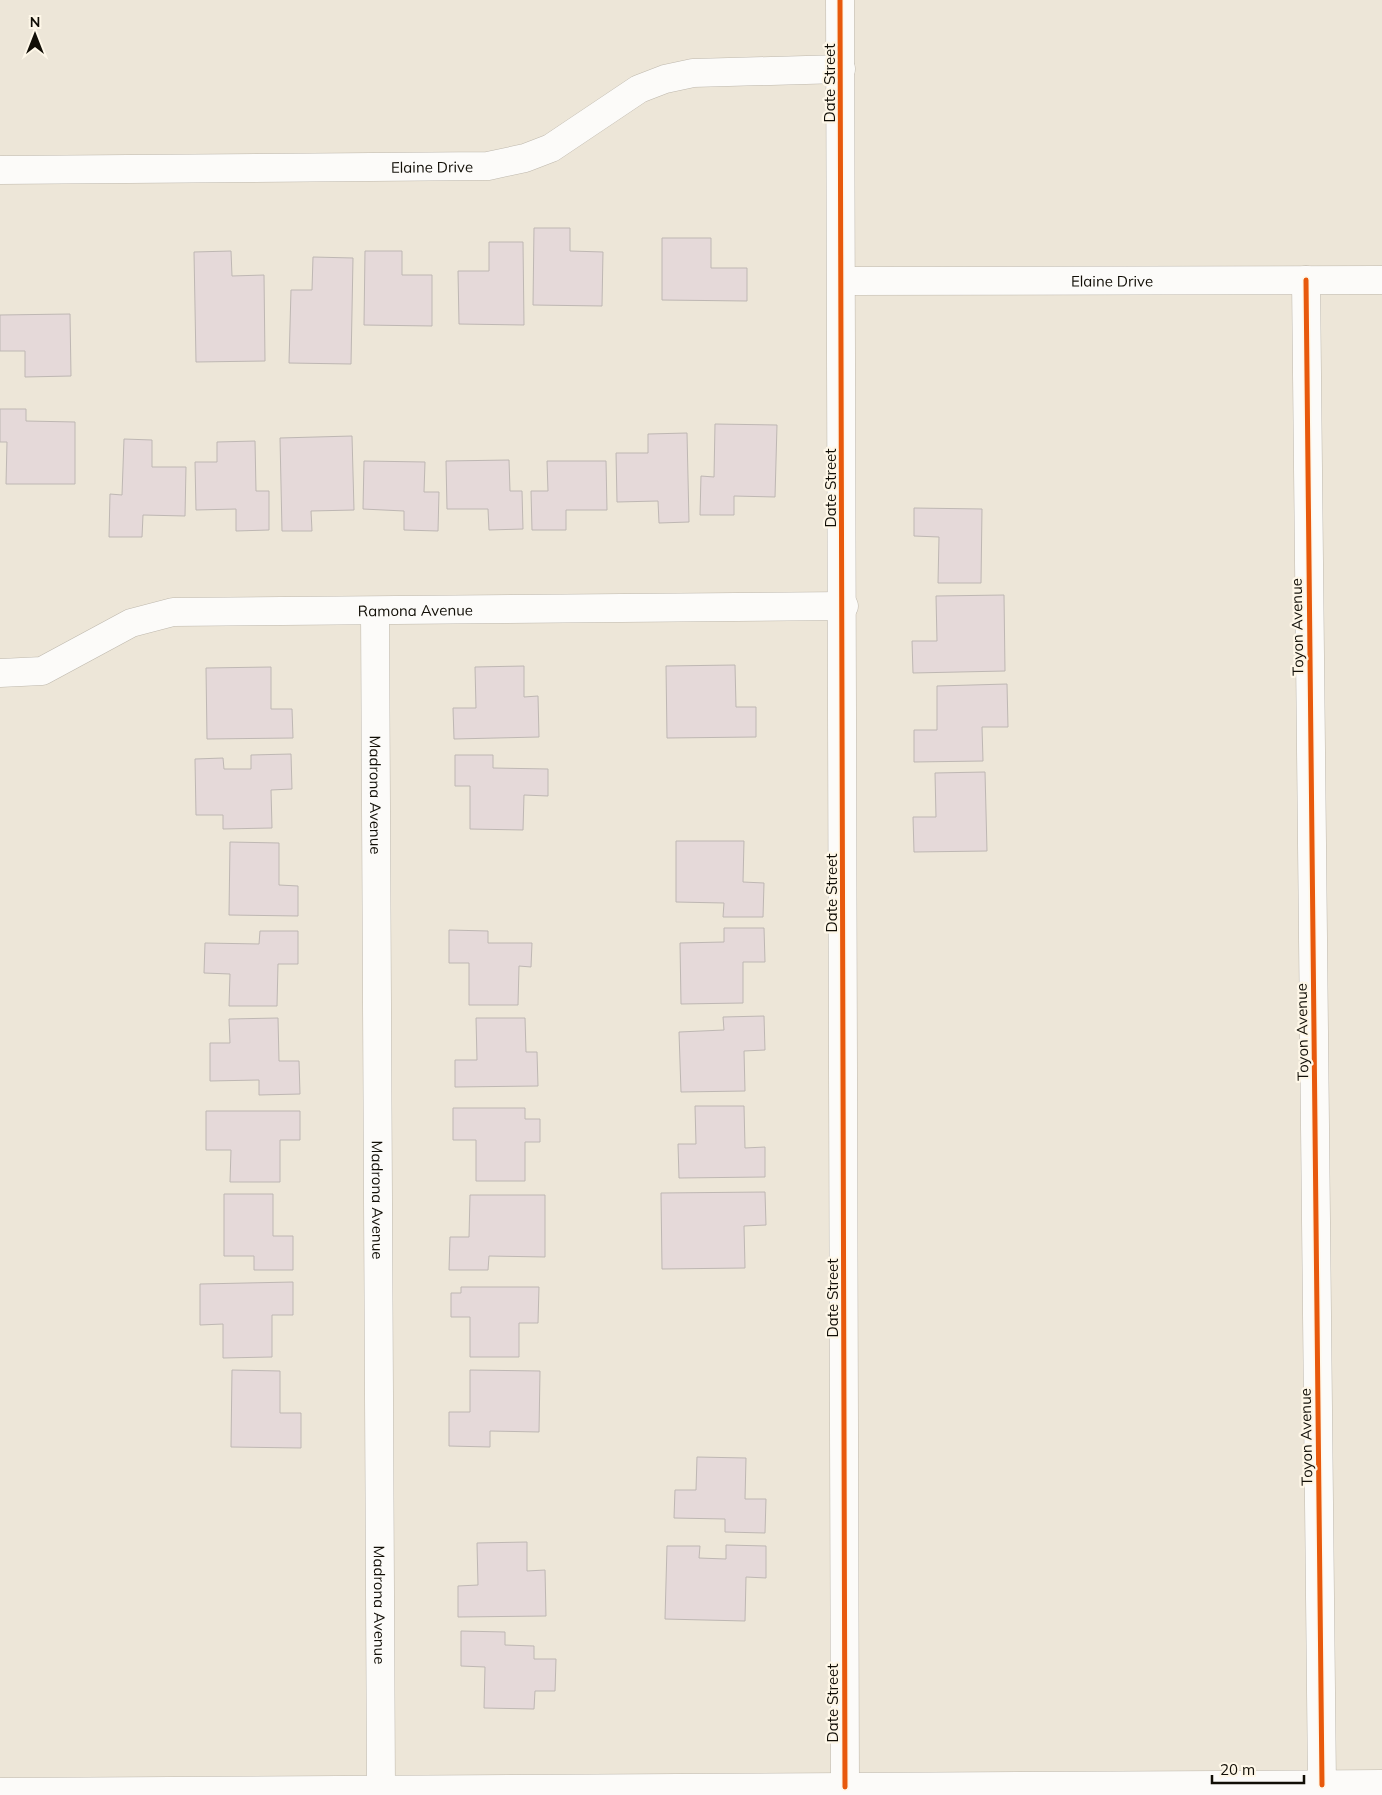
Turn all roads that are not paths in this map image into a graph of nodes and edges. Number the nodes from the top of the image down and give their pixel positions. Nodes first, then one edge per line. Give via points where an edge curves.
1 (840, 0) edge
2 (841, 69) junction
3 (0, 170) edge
4 (1306, 280) junction
5 (1382, 280) edge
6 (842, 281) junction
7 (844, 606) junction
8 (375, 611) junction
9 (0, 673) edge
10 (1322, 1784) junction
11 (1382, 1784) edge
12 (845, 1787) junction
13 (381, 1789) junction
14 (1084, 1790) edge
15 (0, 1792) edge

1 - 2 street, Date Street
2 - 3 street, Elaine Drive via 693,73 665,79 639,89 551,148 488,166
2 - 6 street, Date Street
4 - 5 street, Elaine Drive
4 - 6 street, Elaine Drive
4 - 10 street, Toyon Avenue
6 - 7 street, Date Street
7 - 8 street, Ramona Avenue
7 - 12 street, Date Street
8 - 9 street, Ramona Avenue via 173,612 131,624 42,671
8 - 13 street, Madrona Avenue
10 - 11 street
10 - 14 street
12 - 13 street
12 - 14 street
13 - 15 street

